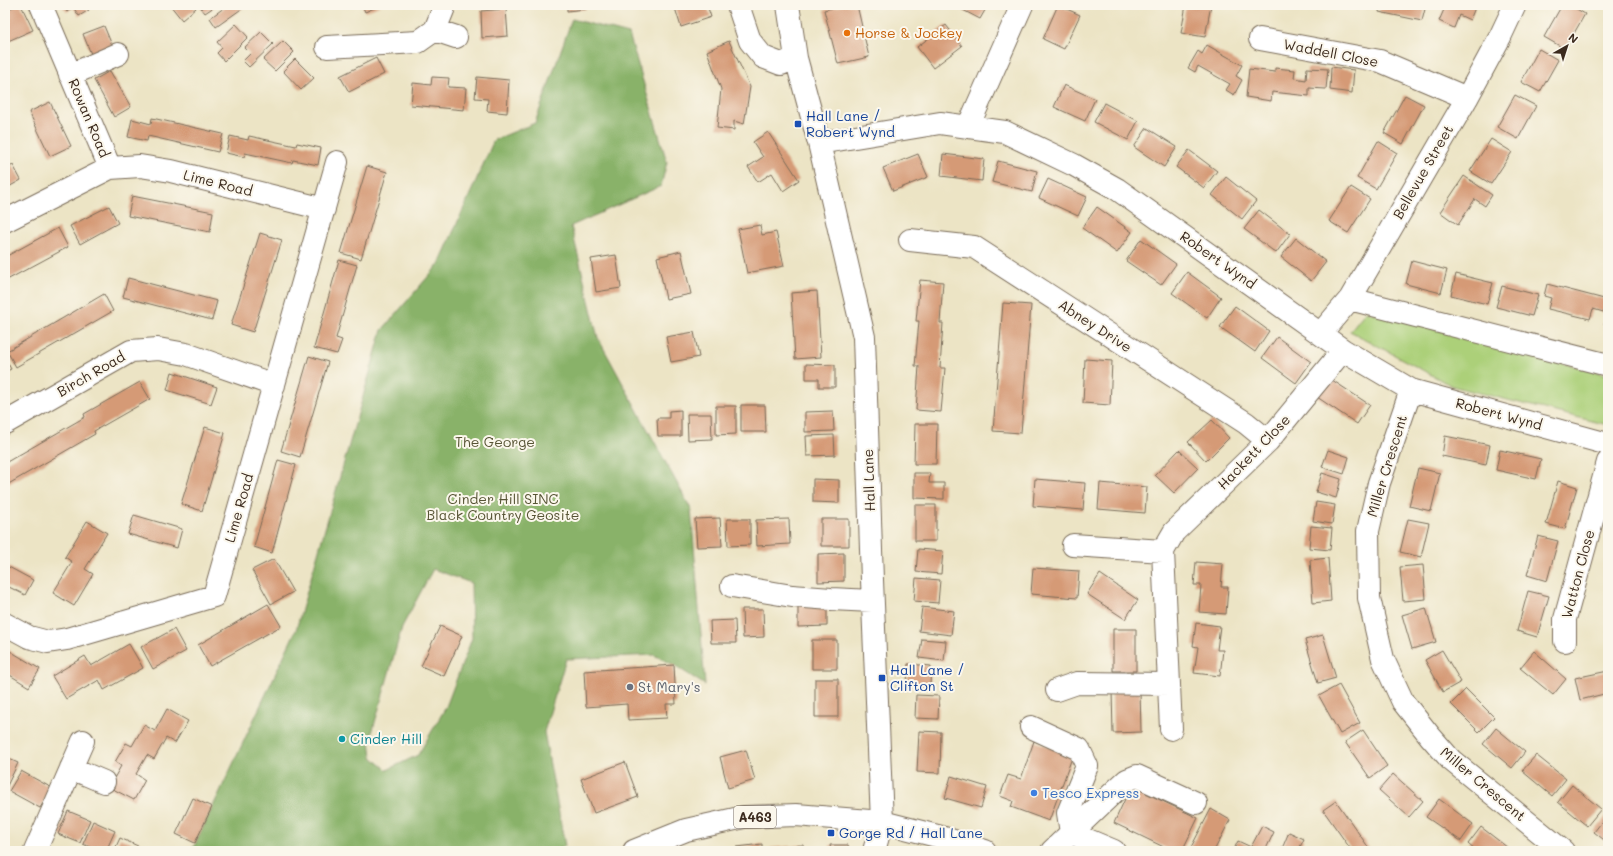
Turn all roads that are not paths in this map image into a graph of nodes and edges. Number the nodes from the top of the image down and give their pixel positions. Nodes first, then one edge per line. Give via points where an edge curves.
1 (41, 5) edge
2 (445, 5) edge
3 (738, 5) edge
4 (788, 5) edge
5 (1022, 5) edge
6 (1515, 5) edge
7 (435, 30) junction
8 (456, 37) dead end
9 (1260, 39) dead end
10 (338, 40) dead end
11 (118, 54) dead end
12 (796, 58) junction
13 (70, 75) junction
14 (1466, 98) junction
15 (968, 127) junction
16 (819, 143) junction
17 (337, 162) dead end
18 (110, 168) junction
19 (324, 209) junction
20 (5, 221) edge
21 (910, 240) dead end
22 (1350, 299) junction
23 (1321, 333) junction
24 (1343, 350) junction
25 (1608, 365) edge
26 (274, 385) junction
27 (1411, 390) junction
28 (5, 423) edge
29 (1268, 441) junction
30 (1608, 444) edge
31 (1608, 462) edge
32 (1073, 545) dead end
33 (1163, 551) junction
34 (732, 586) dead end
35 (872, 600) junction
36 (5, 624) edge
37 (1565, 641) dead end
38 (1169, 684) junction
39 (1057, 690) dead end
40 (1031, 727) dead end
41 (1171, 729) dead end
42 (83, 741) dead end
43 (71, 768) junction
44 (104, 782) dead end
45 (1196, 803) dead end
46 (882, 822) junction
47 (1071, 833) junction
48 (35, 851) edge
49 (634, 851) edge
50 (874, 851) edge
51 (985, 851) edge
52 (1052, 851) edge
53 (1114, 851) edge
54 (1563, 851) edge

1 - 13 street, Rowan Road
2 - 7 street
3 - 12 street via 750,41 763,57 781,64
4 - 12 street, Hall Lane
5 - 15 street
6 - 14 street, Bellevue Street
7 - 8 street
7 - 10 street via 418,42
9 - 14 street, Waddell Close via 1380,61
11 - 13 street
12 - 16 street, Hall Lane
13 - 18 street, Rowan Road
14 - 22 street, Bellevue Street
15 - 16 street, Robert Wynd via 940,123
15 - 23 street, Robert Wynd via 1005,132 1117,189
16 - 35 street, Hall Lane via 864,337
17 - 19 street, Lime Road
18 - 19 street, Lime Road via 140,166 171,171
18 - 20 street, Rowan Road
19 - 26 street, Lime Road
21 - 29 street, Abney Drive via 974,247 1246,423
22 - 23 street, Bellevue Street
22 - 25 street
23 - 24 street, Robert Wynd
24 - 27 street, Robert Wynd
24 - 29 street, Hackett Close
26 - 28 street, Birch Road via 186,354 158,349 131,351
26 - 36 street, Lime Road via 214,596 67,640 48,642 29,637
27 - 30 street, Robert Wynd
27 - 54 street, Miller Crescent via 1380,483 1368,531 1369,598 1383,659 1403,702 1451,760
29 - 33 street, Hackett Close via 1174,532
31 - 37 street, Watton Close via 1565,619
32 - 33 street
33 - 38 street
34 - 35 street via 792,596
35 - 46 street, Hall Lane
38 - 39 street via 1077,683
38 - 41 street
40 - 47 street via 1079,749 1087,766 1068,813
42 - 43 street
43 - 44 street
43 - 48 street
45 - 47 street via 1137,776 1127,780
46 - 49 street, A463 via 796,815 744,817 686,830
46 - 50 street, Hall Lane
46 - 51 street, A463
47 - 52 street
47 - 53 street

